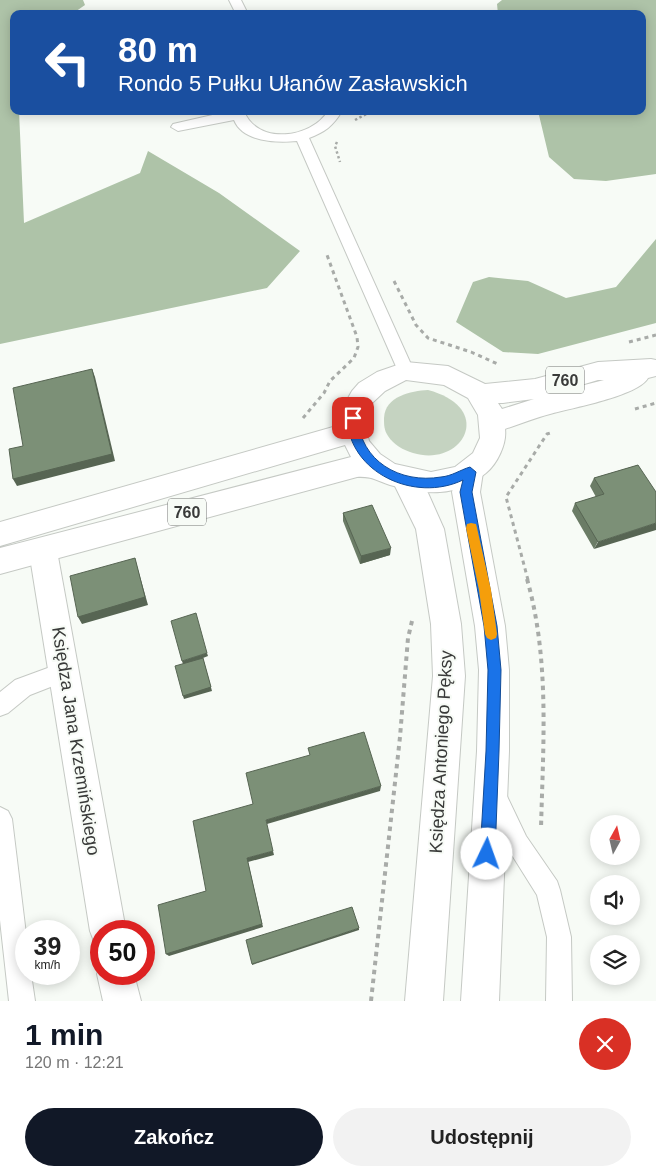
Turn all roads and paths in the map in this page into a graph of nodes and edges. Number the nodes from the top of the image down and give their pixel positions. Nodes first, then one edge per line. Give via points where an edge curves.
1 (229, 115) edge
2 (238, 115) edge
3 (334, 115) edge
4 (365, 115) edge
5 (353, 122) dead end
6 (178, 127) dead end
7 (302, 137) junction
8 (338, 140) dead end
9 (341, 166) dead end
10 (390, 273) dead end
11 (656, 335) edge
12 (628, 342) dead end
13 (502, 366) dead end
14 (654, 369) edge
15 (406, 372) junction
16 (479, 394) junction
17 (494, 422) junction
18 (555, 431) dead end
19 (353, 432) junction
20 (375, 465) junction
21 (470, 472) junction
22 (406, 480) junction
23 (0, 534) edge
24 (43, 551) junction
25 (0, 561) edge
26 (415, 612) dead end
27 (64, 672) junction
28 (0, 706) edge
29 (491, 781) junction
30 (0, 819) edge
31 (540, 876) junction
32 (106, 920) edge
33 (118, 985) edge
34 (22, 1001) edge
35 (122, 1001) edge
36 (371, 1001) edge
37 (424, 1001) edge
38 (480, 1001) edge
39 (559, 1001) edge

1 - 6 lane
2 - 7 lane via 242,123 260,134 280,138
3 - 7 lane via 326,126
4 - 5 path
7 - 15 lane
8 - 9 path via 335,146
10 - 13 path via 416,325 428,338
11 - 12 path
14 - 16 main road, 760 via 598,371 535,389
14 - 17 main road, 760 via 616,387
15 - 16 main road via 445,374 464,382
15 - 19 main road via 389,376 364,393 356,405
16 - 17 main road via 490,409
17 - 21 main road via 495,436 491,449
18 - 31 path via 547,434 506,497 539,633 543,726
19 - 20 main road via 358,445
19 - 23 main road, 760
20 - 22 main road
20 - 24 main road, 760 via 333,472
21 - 22 main road via 440,482
21 - 29 main road via 466,492 490,626 494,670
22 - 37 main road, Księdza Antoniego Pęksy via 430,529 446,624 449,676
24 - 25 main road, 760
24 - 27 main road, Księdza Jana Krzemińskiego
26 - 36 path via 408,638
27 - 28 lane via 23,687
27 - 32 main road, Księdza Jana Krzemińskiego
29 - 31 lane via 503,816
29 - 38 main road
30 - 34 lane
31 - 39 lane via 548,890 560,937
33 - 35 main road

